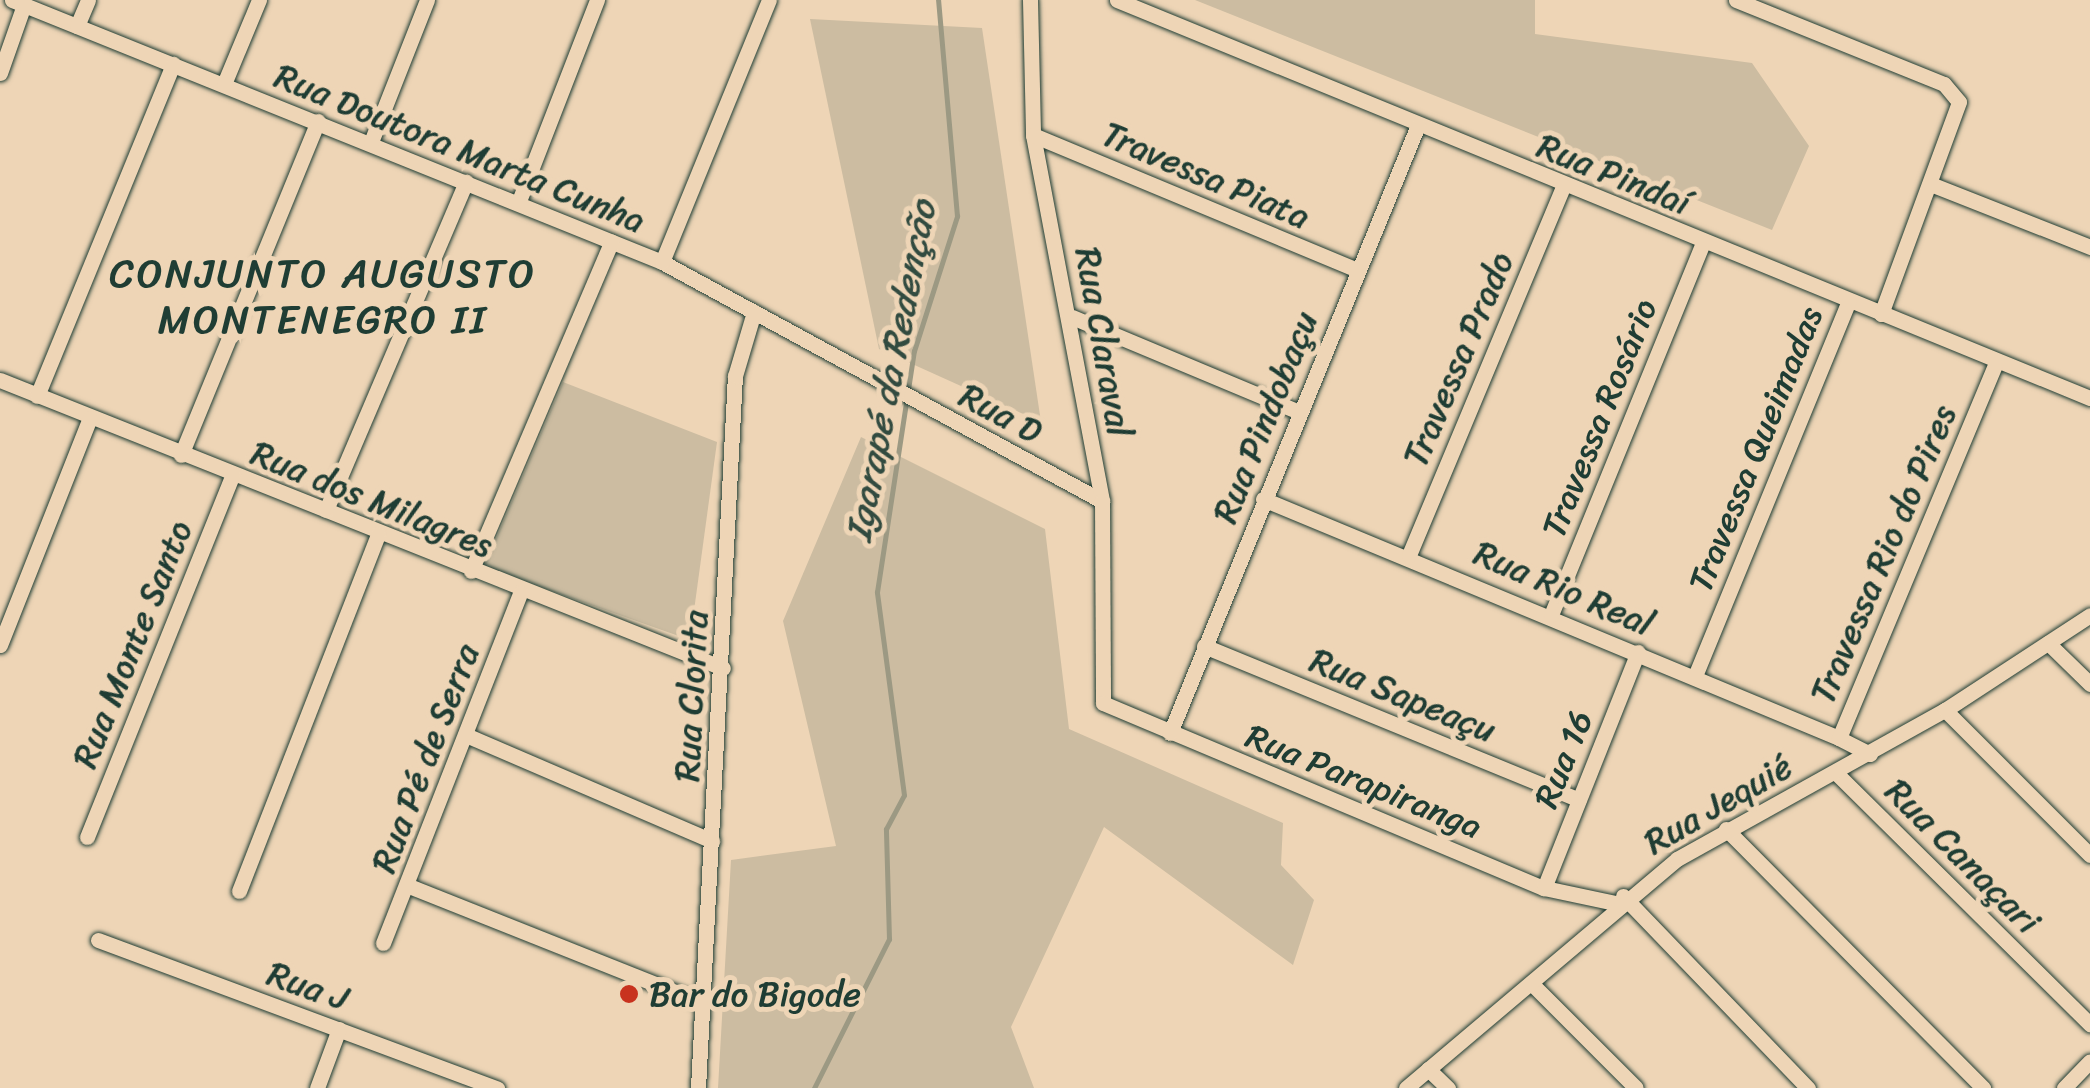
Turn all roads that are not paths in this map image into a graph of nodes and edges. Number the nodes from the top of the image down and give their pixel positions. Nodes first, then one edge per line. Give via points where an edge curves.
1 (88, 0) edge
2 (259, 0) edge
3 (428, 0) edge
4 (597, 0) edge
5 (770, 0) edge
6 (1030, 0) edge
7 (1117, 0) edge
8 (1736, 0) edge
9 (18, 2) edge
10 (77, 26) junction
11 (173, 64) junction
12 (0, 72) edge
13 (224, 84) junction
14 (318, 122) junction
15 (1418, 125) junction
16 (1033, 135) junction
17 (371, 142) junction
18 (466, 182) junction
19 (1932, 185) junction
20 (1562, 186) junction
21 (519, 201) junction
22 (611, 242) junction
23 (1703, 243) junction
24 (2090, 247) edge
25 (662, 262) junction
26 (1356, 270) junction
27 (1848, 300) junction
28 (754, 312) junction
29 (1881, 314) junction
30 (1072, 317) junction
31 (1997, 361) junction
32 (872, 378) joint
33 (0, 380) edge
34 (37, 396) junction
35 (2090, 398) edge
36 (1299, 412) junction
37 (90, 418) junction
38 (181, 454) junction
39 (233, 474) junction
40 (1264, 499) junction
41 (1102, 501) junction
42 (326, 510) junction
43 (378, 534) junction
44 (1409, 555) junction
45 (471, 571) junction
46 (520, 593) junction
47 (1551, 615) junction
48 (2090, 615) edge
49 (2048, 643) junction
50 (0, 645) edge
51 (1204, 646) junction
52 (1638, 652) junction
53 (723, 668) junction
54 (1696, 676) junction
55 (2090, 684) edge
56 (1099, 696) joint
57 (1945, 710) junction
58 (1170, 734) junction
59 (466, 735) junction
60 (1839, 738) junction
61 (1870, 754) junction
62 (1835, 772) junction
63 (1579, 800) junction
64 (1726, 828) junction
65 (87, 837) dead end
66 (712, 841) junction
67 (2090, 855) edge
68 (408, 886) junction
69 (1544, 888) junction
70 (240, 891) dead end
71 (1619, 899) junction
72 (98, 940) dead end
73 (382, 943) dead end
74 (1531, 984) junction
75 (700, 1002) junction
76 (2090, 1024) edge
77 (339, 1029) junction
78 (2090, 1061) edge
79 (1428, 1069) junction
80 (452, 1080) edge
81 (317, 1088) edge
82 (498, 1088) edge
83 (698, 1088) edge
84 (1406, 1088) edge
85 (1448, 1088) edge
86 (1636, 1088) edge
87 (1808, 1088) edge
88 (1983, 1088) edge
89 (2064, 1088) edge

1 - 10 street
2 - 13 street
3 - 17 street
4 - 21 street
5 - 25 street
6 - 16 street, Rua Claraval
7 - 15 street, Rua Pindaí
8 - 19 street via 1944,84 1960,102
9 - 10 street, Rua Doutora Marta Cunha
9 - 12 street
10 - 11 street, Rua Doutora Marta Cunha
11 - 13 street, Rua Doutora Marta Cunha
11 - 34 street
13 - 14 street, Rua Doutora Marta Cunha
14 - 17 street, Rua Doutora Marta Cunha
14 - 38 street
15 - 20 street, Rua Pindaí
15 - 26 street, Rua Pindobaçu
16 - 26 street, Travessa Piata
16 - 30 street, Rua Claraval
17 - 18 street, Rua Doutora Marta Cunha
18 - 21 street, Rua Doutora Marta Cunha
18 - 42 street
19 - 24 street
19 - 29 street
20 - 23 street, Rua Pindaí
20 - 44 street, Travessa Prado
21 - 22 street, Rua Doutora Marta Cunha
22 - 25 street, Rua Doutora Marta Cunha
22 - 45 street
23 - 27 street, Rua Pindaí
23 - 47 street, Travessa Rosário
25 - 28 street, Rua Doutora Marta Cunha
26 - 36 street, Rua Pindobaçu
27 - 29 street, Rua Pindaí
27 - 54 street, Travessa Queimadas
28 - 32 street, Rua Doutora Marta Cunha
28 - 53 street, Rua Clorita via 737,358
29 - 31 street, Rua Pindaí
30 - 36 street
30 - 41 street, Rua Claraval
31 - 35 street, Rua Pindaí
31 - 60 street, Travessa Rio do Pires
32 - 41 street, Rua D
33 - 34 street, Rua dos Milagres
34 - 37 street, Rua dos Milagres
36 - 40 street, Rua Pindobaçu
37 - 38 street, Rua dos Milagres
37 - 50 street
38 - 39 street, Rua dos Milagres
39 - 42 street, Rua dos Milagres
39 - 65 street, Rua Monte Santo
40 - 44 street, Rua Rio Real
40 - 51 street, Rua Pindobaçu
41 - 56 street, Rua Claraval
42 - 43 street, Rua dos Milagres
43 - 45 street, Rua dos Milagres
43 - 70 street
44 - 47 street, Rua Rio Real
45 - 46 street, Rua dos Milagres
46 - 53 street, Rua dos Milagres
46 - 59 street, Rua Pé de Serra
47 - 52 street, Rua Rio Real
48 - 49 street, Rua Jequié
49 - 55 street
49 - 57 street, Rua Jequié
51 - 58 street, Rua Pindobaçu
51 - 63 street, Rua Sapeaçu
52 - 54 street, Rua Rio Real
52 - 63 street, Rua 16
53 - 66 street, Rua Clorita
54 - 60 street, Rua Rio Real
56 - 58 street, Rua Parapiranga via 1112,711
57 - 61 street, Rua Jequié
57 - 67 street
58 - 69 street, Rua Parapiranga
59 - 66 street
59 - 68 street, Rua Pé de Serra
60 - 61 street, Travessa Rio do Pires
61 - 62 street, Rua Jequié
62 - 64 street, Rua Jequié
62 - 76 street, Rua Canaçari
63 - 69 street, Rua 16
64 - 71 street, Rua Jequié
64 - 88 street
66 - 75 street, Rua Clorita
68 - 73 street, Rua Pé de Serra
68 - 75 street
69 - 71 street, Rua Parapiranga
71 - 74 street, Rua Jequié
71 - 87 street
72 - 77 street, Rua J
74 - 79 street, Rua Jequié
74 - 86 street
75 - 83 street, Rua Clorita
77 - 80 street, Rua J
77 - 81 street
78 - 89 street
79 - 84 street, Rua Jequié
79 - 85 street
80 - 82 street, Rua J

